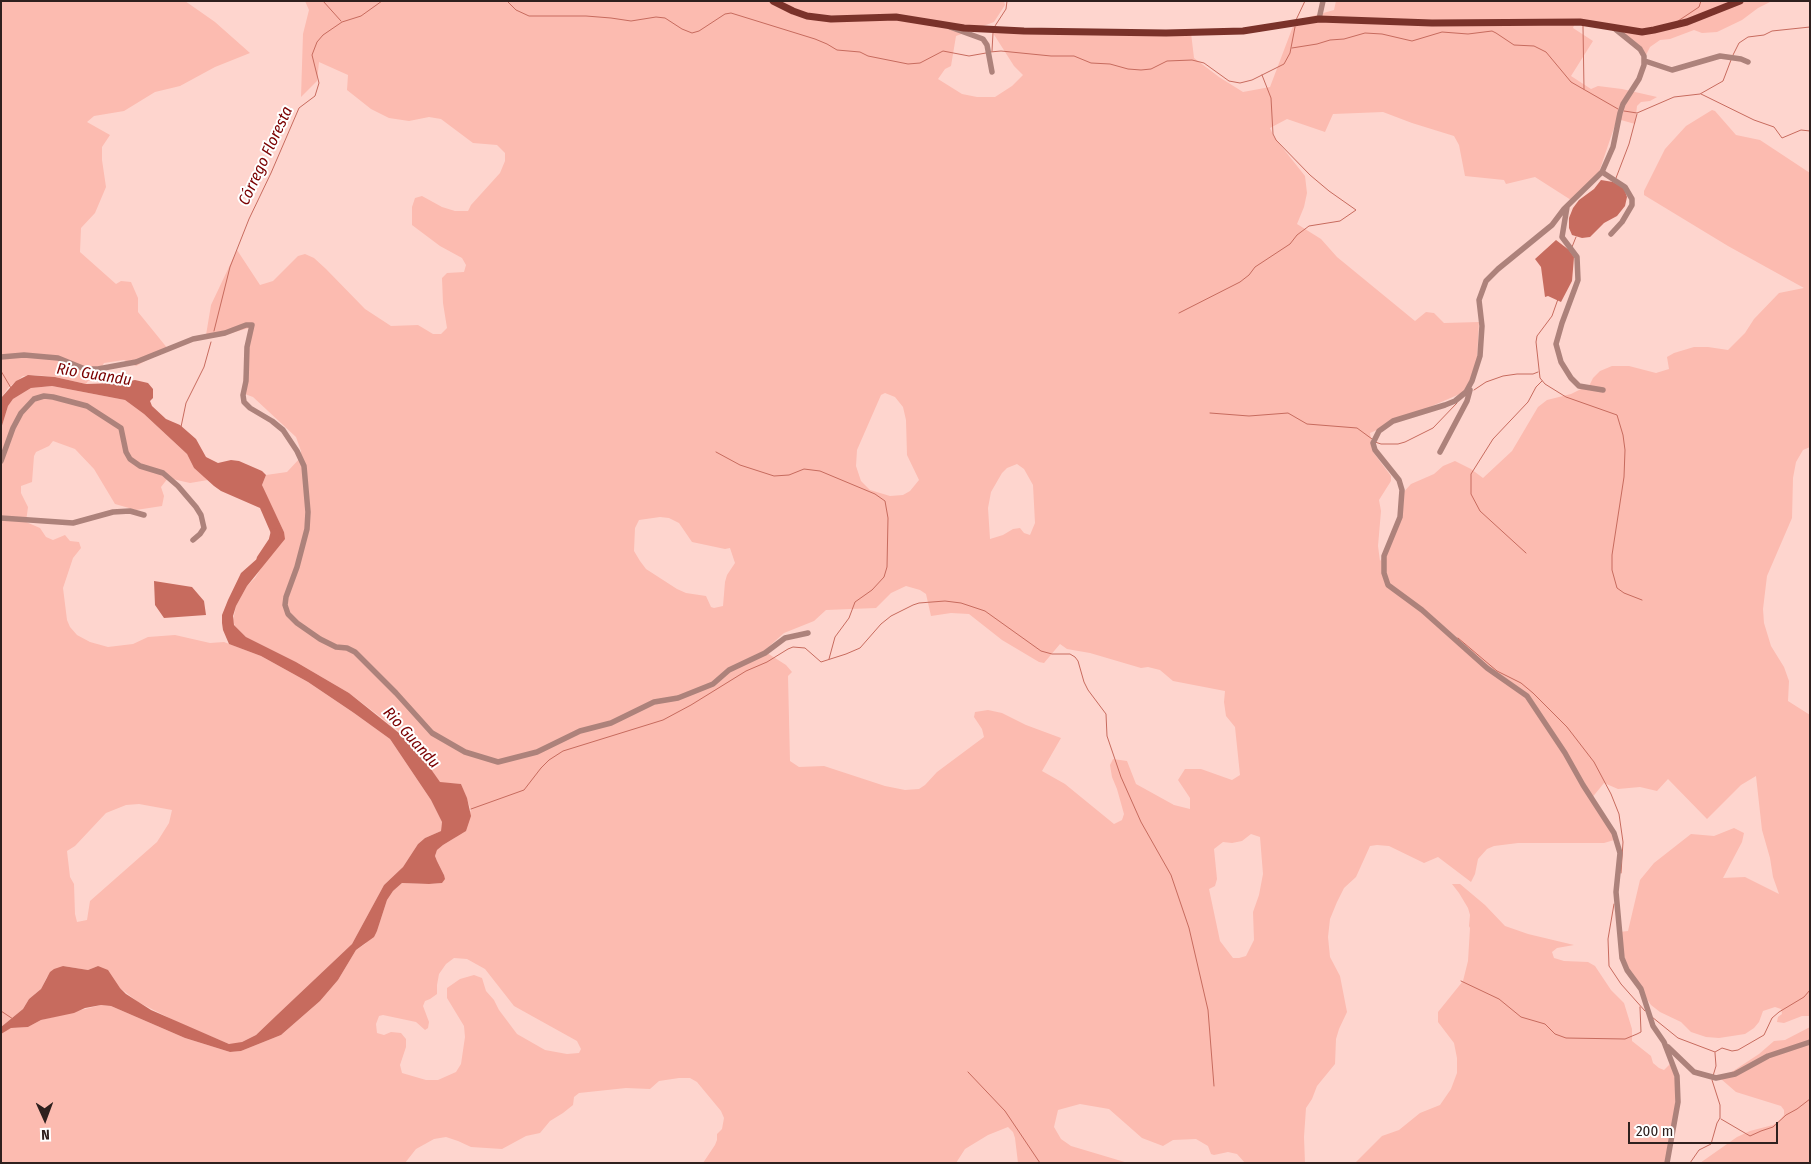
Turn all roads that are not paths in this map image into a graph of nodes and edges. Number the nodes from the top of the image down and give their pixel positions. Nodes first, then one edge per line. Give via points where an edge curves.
1 (773, 1) edge
2 (1323, 1) edge
3 (1740, 1) edge
4 (1319, 18) junction
5 (945, 25) junction
6 (1613, 26) junction
7 (1645, 61) junction
8 (1748, 62) dead end
9 (992, 72) dead end
10 (1602, 172) junction
11 (1568, 205) junction
12 (1611, 234) dead end
13 (1, 357) edge
14 (1472, 380) junction
15 (1603, 390) dead end
16 (1440, 452) dead end
17 (1, 461) edge
18 (144, 515) dead end
19 (1, 518) edge
20 (193, 540) dead end
21 (808, 633) dead end
22 (1664, 1042) junction
23 (1810, 1042) edge
24 (1667, 1163) edge

1 - 5 main road via 818,18 896,17
2 - 4 street
3 - 6 main road via 1687,22 1654,30 1637,31
4 - 5 main road via 1228,32 1024,31
4 - 6 main road via 1432,23 1580,22
5 - 9 street via 983,39
6 - 7 street via 1640,49
7 - 8 street via 1672,70 1720,56
7 - 10 street via 1639,79 1623,104 1613,146
10 - 11 street
10 - 12 street via 1624,187 1632,199 1622,222
11 - 14 street via 1552,225 1494,272 1484,286 1479,300 1481,349
11 - 15 street via 1562,237 1577,257 1578,280 1556,344 1561,362 1579,386
13 - 21 street via 58,358 85,369 98,369 136,362 193,339 252,325 247,347 244,402 283,430 304,466 308,524 286,598 287,611 297,623 320,639 355,652 432,733 465,752 498,762 537,752 654,702 678,698 713,684 728,670 765,653 785,638
14 - 16 street via 1468,398
14 - 22 street via 1466,392 1455,401 1394,421 1379,431 1374,439 1376,450 1399,480 1402,490 1400,517 1384,556 1385,578 1388,585 1422,610 1487,668 1527,696 1611,827 1620,853 1616,892 1622,958 1640,989 1653,1026
17 - 20 street via 13,428 34,399 54,397 87,406 121,428 130,459 162,473 196,507 202,515 204,528
18 - 19 street via 130,511 113,512 73,523
22 - 23 street via 1694,1072 1716,1078 1735,1074 1768,1056
22 - 24 street via 1678,1086

